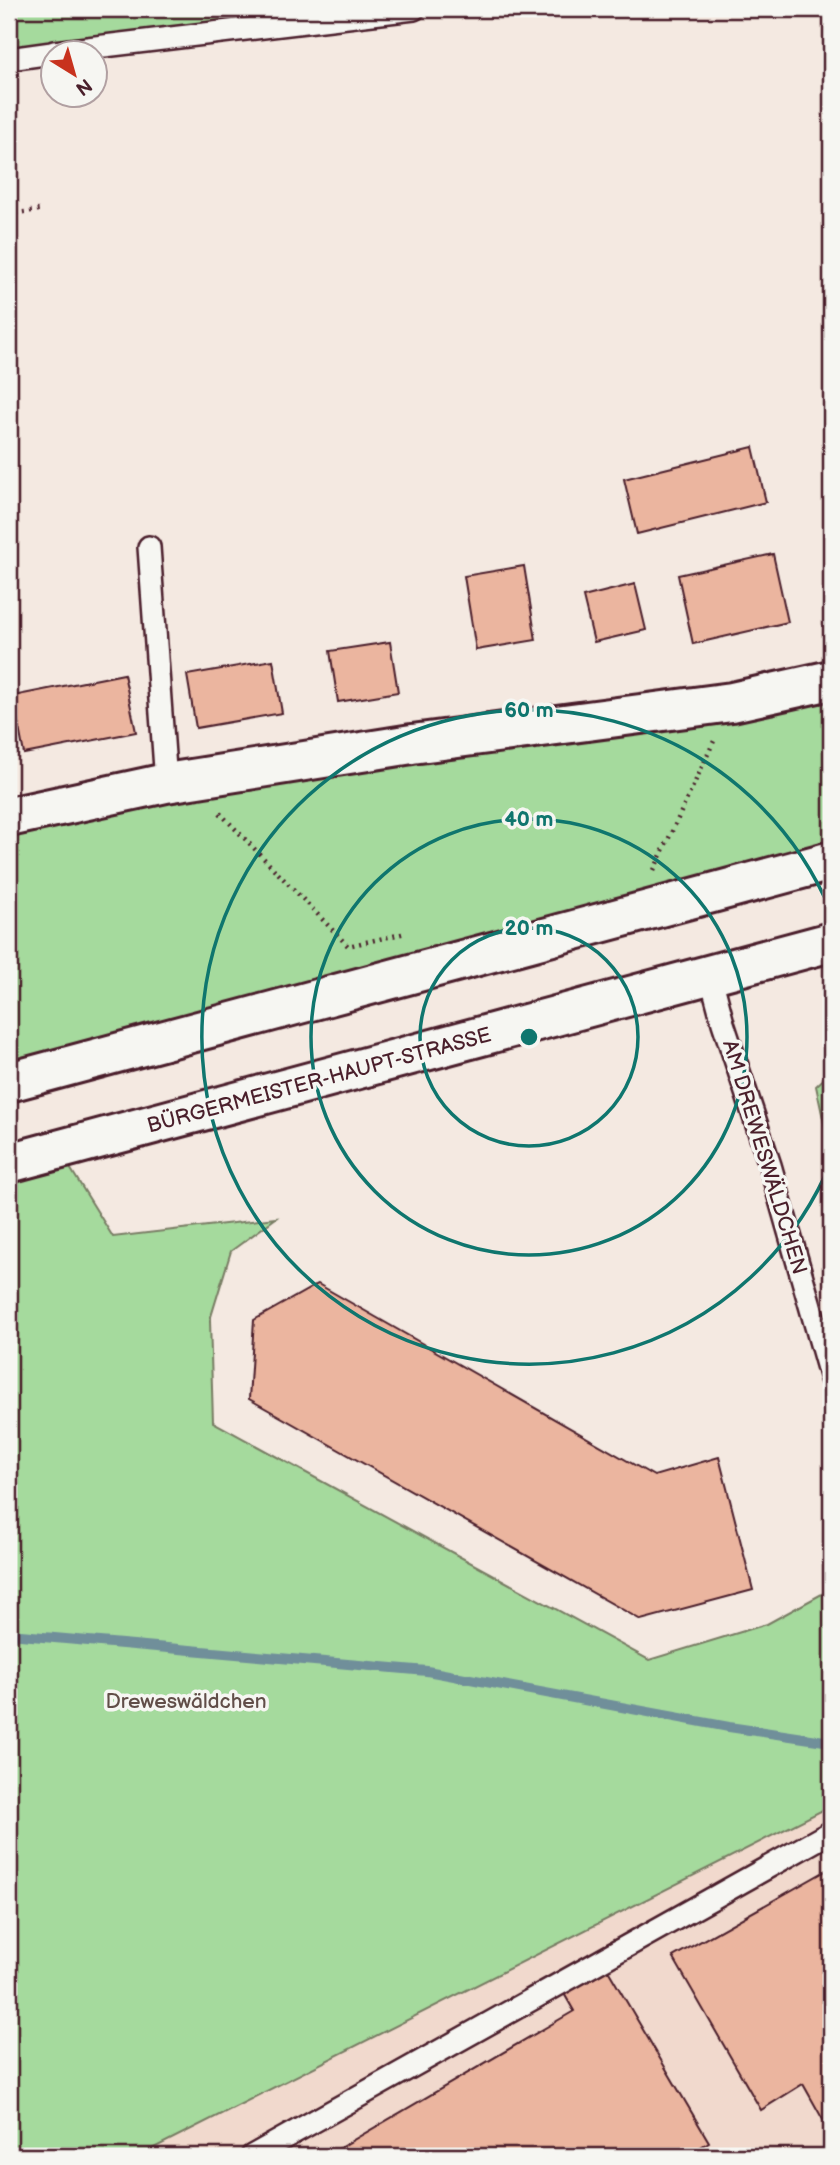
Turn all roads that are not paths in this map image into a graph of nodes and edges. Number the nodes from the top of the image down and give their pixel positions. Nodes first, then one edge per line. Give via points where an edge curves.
1 (414, 9) edge
2 (108, 46) edge
3 (38, 55) edge
4 (9, 59) edge
5 (149, 547) dead end
6 (831, 680) edge
7 (177, 781) junction
8 (9, 817) edge
9 (831, 861) edge
10 (831, 942) edge
11 (710, 974) junction
12 (9, 1082) edge
13 (9, 1163) edge
14 (831, 1379) edge
15 (831, 1832) edge
16 (286, 2148) edge
17 (252, 2156) edge

1 - 2 lane
3 - 4 lane
5 - 7 lane
6 - 7 street via 732,702 412,744
7 - 8 street
9 - 12 street
10 - 11 street, BÜRGERMEISTER-HAUPT-STRASSE
11 - 13 street, BÜRGERMEISTER-HAUPT-STRASSE
11 - 14 lane, AM DREWESWÄLDCHEN
15 - 16 lane
16 - 17 lane

